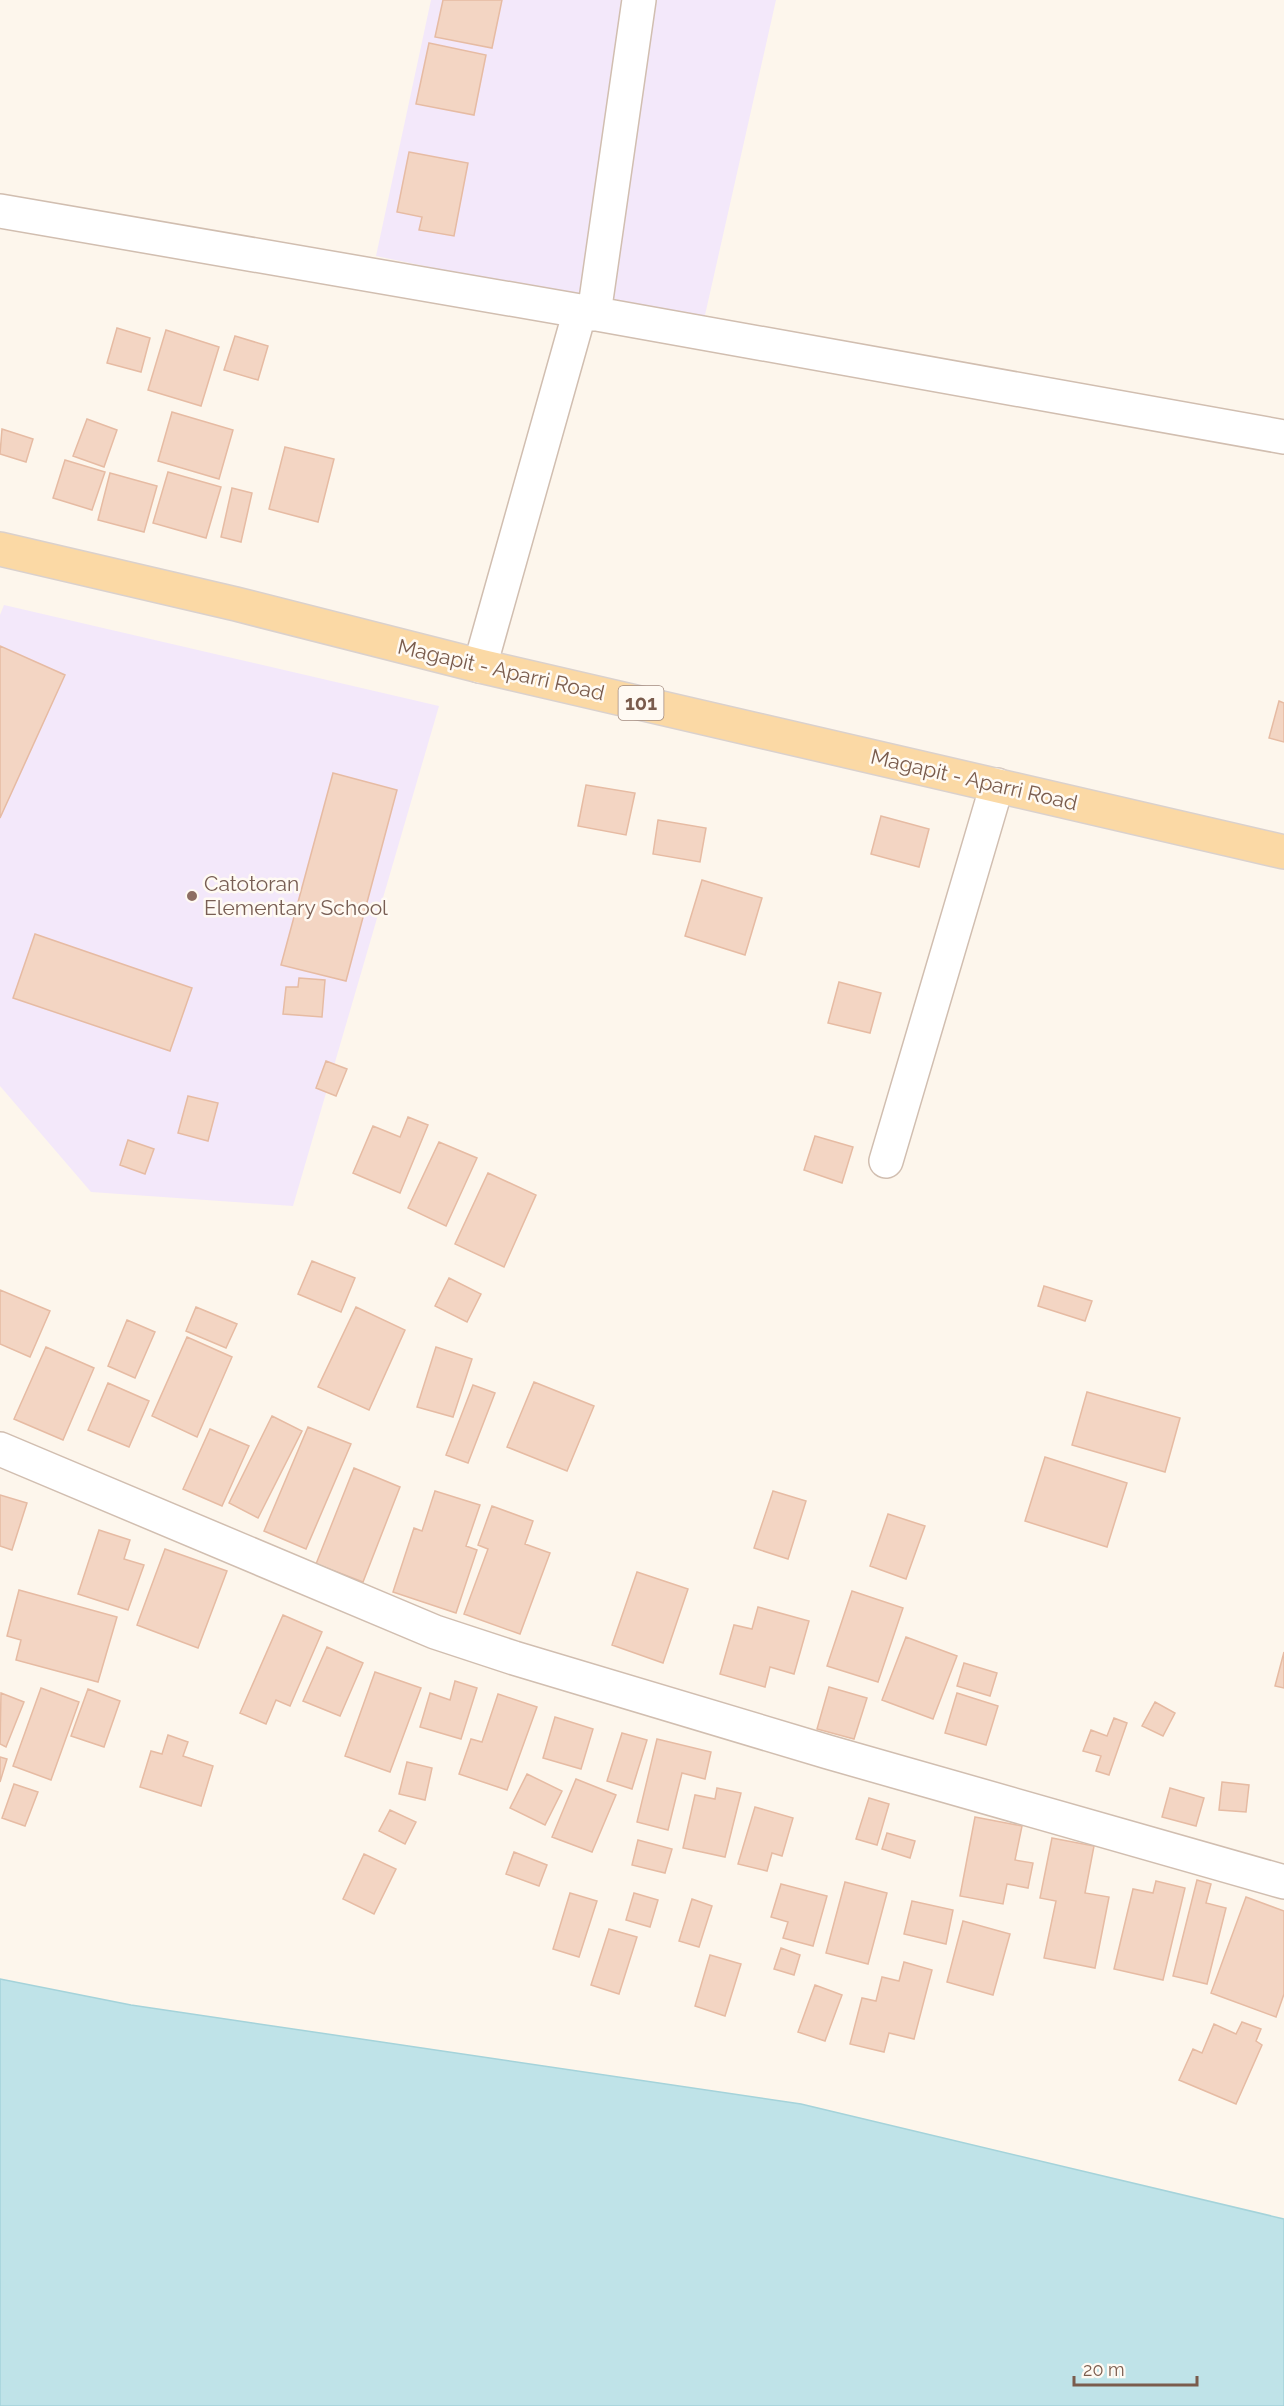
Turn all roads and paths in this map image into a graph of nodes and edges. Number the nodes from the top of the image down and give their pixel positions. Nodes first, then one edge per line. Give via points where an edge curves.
1 (639, 0) edge
2 (0, 211) edge
3 (587, 312) junction
4 (1284, 437) edge
5 (0, 549) edge
6 (480, 666) junction
7 (997, 785) junction
8 (1284, 852) edge
9 (886, 1161) dead end
10 (0, 1449) edge
11 (1284, 1882) edge

1 - 3 street
2 - 3 street
3 - 4 street
3 - 6 street
5 - 6 main road, Magapit - Aparri Road / 101
6 - 7 main road, Magapit - Aparri Road / 101
7 - 8 main road, Magapit - Aparri Road / 101
7 - 9 street
10 - 11 street via 435,1632 828,1752

